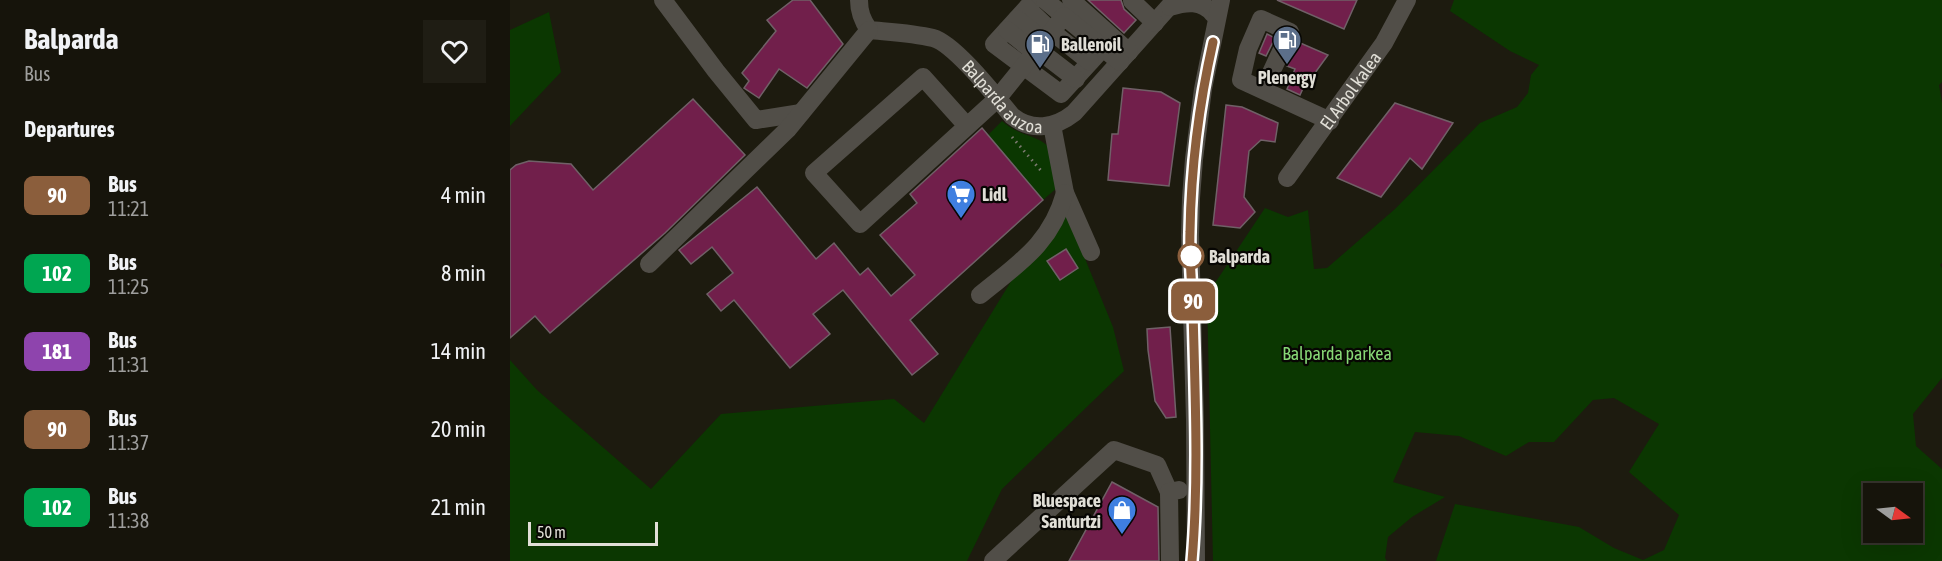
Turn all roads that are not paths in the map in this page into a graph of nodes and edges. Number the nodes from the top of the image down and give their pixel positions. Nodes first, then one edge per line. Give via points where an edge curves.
1 (663, 0) edge
2 (859, 0) edge
3 (1045, 0) edge
4 (1407, 0) edge
5 (1132, 1) edge
6 (1194, 1) edge
7 (1173, 3) edge
8 (1218, 4) edge
9 (1068, 8) edge
10 (1021, 14) edge
11 (1155, 23) junction
12 (869, 30) junction
13 (1038, 48) junction
14 (1103, 48) junction
15 (1124, 57) junction
16 (1090, 62) junction
17 (1263, 90) junction
18 (997, 99) junction
19 (801, 113) junction
20 (1330, 121) junction
21 (1053, 125) junction
22 (967, 126) junction
23 (1287, 178) dead end
24 (1065, 195) junction
25 (1091, 252) dead end
26 (649, 264) dead end
27 (980, 295) dead end
28 (1196, 487) junction
29 (1169, 492) junction
30 (993, 561) edge
31 (1170, 561) edge
32 (1194, 561) edge

1 - 19 street via 756,120
2 - 12 street via 859,10
3 - 9 street
4 - 20 street, El Arbol kalea via 1384,43
5 - 11 street
6 - 7 street, Balparda auzoa
6 - 8 street, Balparda auzoa via 1207,7
7 - 11 street, Balparda auzoa
8 - 28 street via 1194,159 1190,226
9 - 13 street
9 - 14 street
9 - 15 street
10 - 13 street
10 - 13 street
11 - 15 street, Balparda auzoa
12 - 18 street, Balparda auzoa via 941,41
12 - 19 street
13 - 16 street
13 - 16 street via 1076,78
13 - 18 street
14 - 15 street
14 - 16 street
15 - 21 street, Balparda auzoa via 1074,113
17 - 17 street via 1290,32 1261,19 1248,49 1241,80
17 - 20 street
18 - 21 street, Balparda auzoa via 1023,123
18 - 22 street
19 - 26 street
20 - 23 street, El Arbol kalea
21 - 24 street
22 - 22 street via 922,77 814,173 860,224
24 - 25 street
24 - 27 street via 1048,234
28 - 29 street
28 - 32 street
29 - 30 street via 1157,465 1114,450
29 - 31 street

